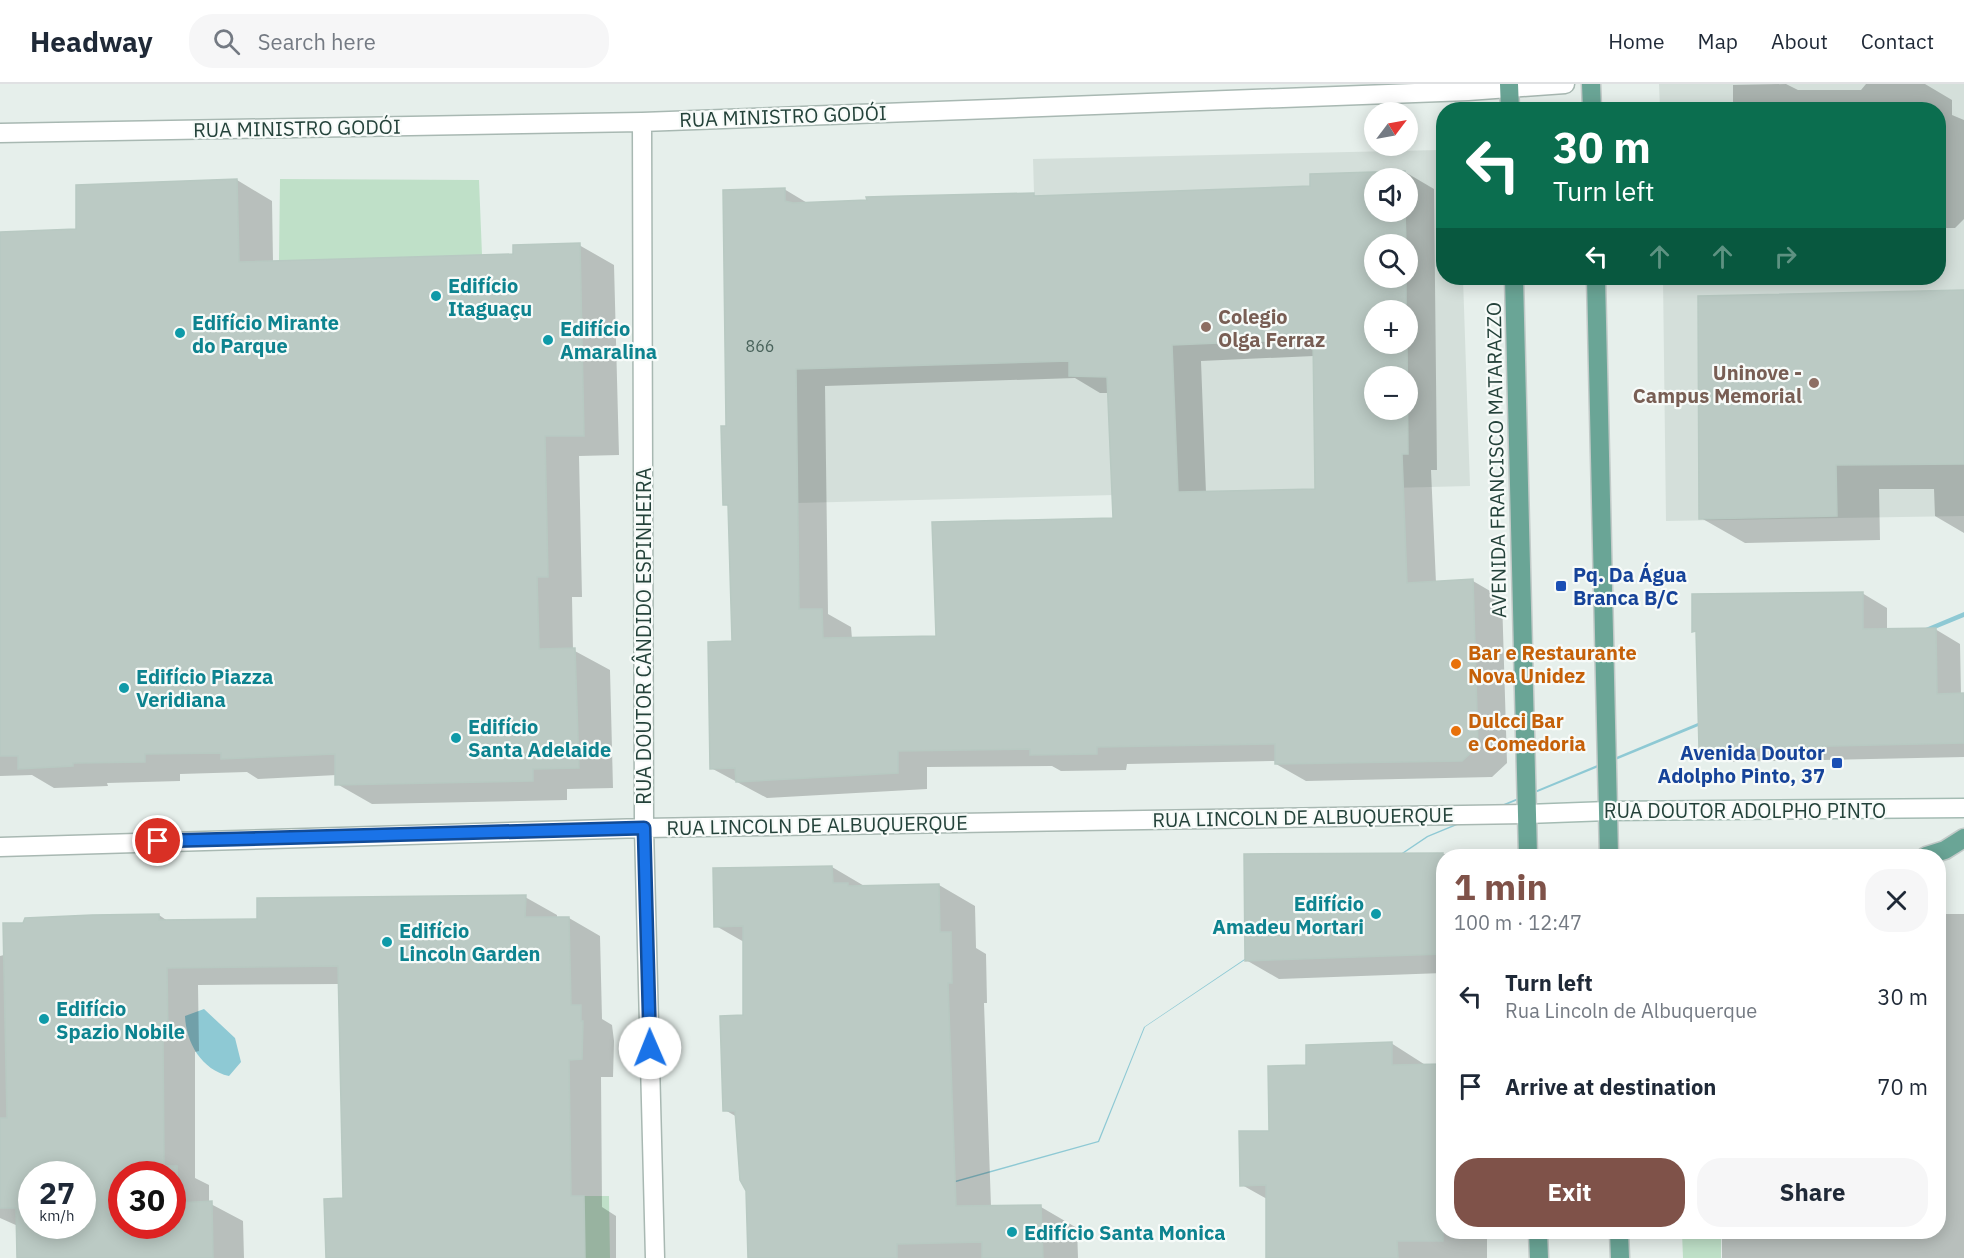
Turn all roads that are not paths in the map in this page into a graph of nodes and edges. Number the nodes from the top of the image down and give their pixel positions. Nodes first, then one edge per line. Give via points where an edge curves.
1 (1565, 84) edge
2 (1591, 84) edge
3 (1509, 86) edge
4 (1510, 102) edge
5 (1592, 102) edge
6 (642, 122) junction
7 (0, 133) edge
8 (1514, 285) edge
9 (1596, 285) edge
10 (1964, 808) edge
11 (1608, 811) junction
12 (1527, 814) junction
13 (644, 828) junction
14 (1964, 838) edge
15 (0, 847) edge
16 (1528, 849) edge
17 (1609, 849) edge
18 (1946, 849) edge
19 (1538, 1239) edge
20 (1619, 1239) edge
21 (655, 1258) edge
22 (1539, 1258) edge
23 (1620, 1258) edge

1 - 3 street, RUA MINISTRO GODÓI
2 - 5 main road
3 - 4 main road
3 - 6 street, RUA MINISTRO GODÓI via 1468,91
6 - 7 street, RUA MINISTRO GODÓI
6 - 13 street, RUA DOUTOR CÂNDIDO ESPINHEIRA
8 - 12 main road, AVENIDA FRANCISCO MATARAZZO
9 - 11 main road
10 - 11 street, RUA DOUTOR ADOLPHO PINTO
11 - 12 street, RUA DOUTOR ADOLPHO PINTO
11 - 17 main road
12 - 13 street, RUA LINCOLN DE ALBUQUERQUE
12 - 16 main road, AVENIDA FRANCISCO MATARAZZO
13 - 15 street, RUA LINCOLN DE ALBUQUERQUE
13 - 21 street, RUA DOUTOR CÂNDIDO ESPINHEIRA
14 - 18 main road
19 - 22 main road
20 - 23 main road

